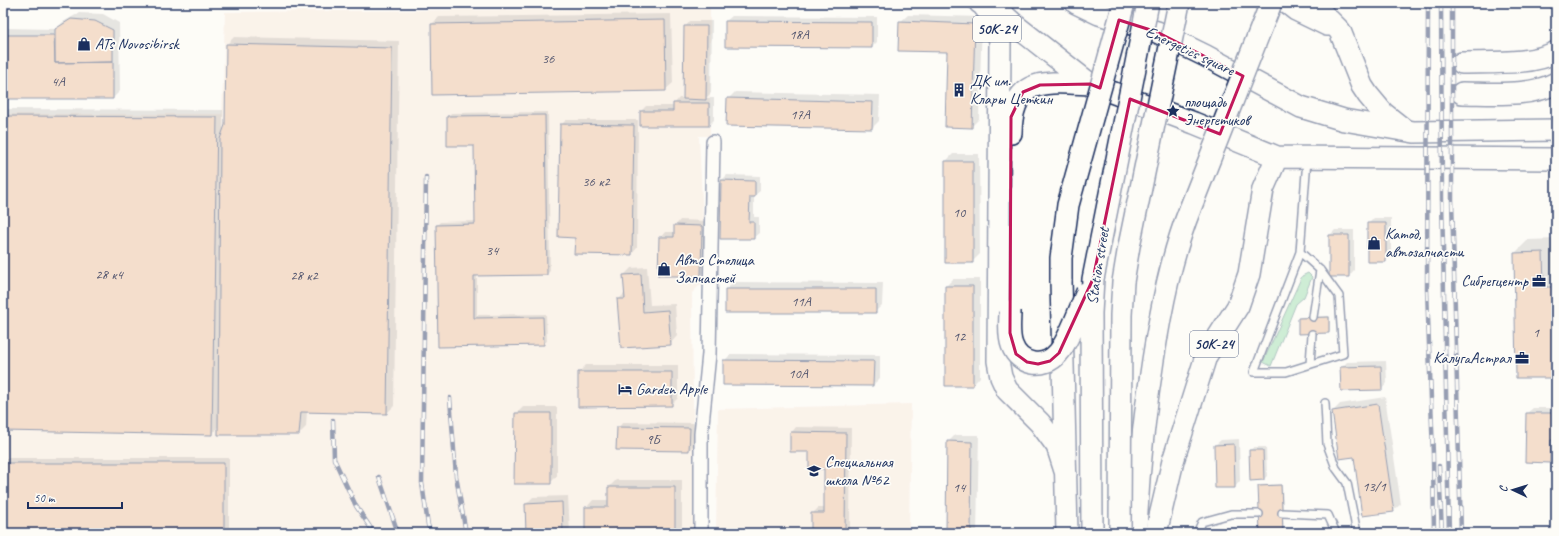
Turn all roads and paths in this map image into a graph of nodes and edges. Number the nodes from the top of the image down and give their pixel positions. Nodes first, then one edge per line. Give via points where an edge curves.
1 (981, 3) edge
2 (1076, 3) edge
3 (1124, 3) edge
4 (1148, 3) edge
5 (1178, 3) edge
6 (1271, 3) edge
7 (1287, 3) edge
8 (1312, 3) edge
9 (1340, 31) junction
10 (1556, 52) edge
11 (1462, 63) dead end
12 (1556, 83) edge
13 (1090, 84) junction
14 (1462, 93) dead end
15 (1406, 130) junction
16 (1556, 130) edge
17 (712, 142) dead end
18 (1277, 157) junction
19 (1307, 158) junction
20 (1556, 159) edge
21 (1300, 252) junction
22 (1320, 270) junction
23 (1093, 279) junction
24 (1313, 317) dead end
25 (1312, 334) dead end
26 (1310, 364) junction
27 (1325, 403) dead end
28 (1066, 474) junction
29 (1282, 513) dead end
30 (1259, 514) dead end
31 (700, 533) edge
32 (1067, 533) edge
33 (1092, 533) edge
34 (1120, 533) edge
35 (1136, 533) edge
36 (1156, 533) edge
37 (1197, 533) edge
38 (1336, 533) edge
39 (1357, 533) edge

1 - 13 main road, 50К-24 via 1006,17
1 - 28 main road, 50К-24 via 996,25 1000,41 998,361 1007,390 1040,423 1057,446
2 - 15 main road, Energetics square via 1099,14 1157,32 1301,107 1344,120
3 - 28 main road, bridge via 1068,206 1061,258
4 - 23 main road, Station street, bridge
5 - 34 main road, Station street, bridge via 1124,282 1121,315
6 - 35 main road, bridge via 1171,264 1146,404
7 - 9 main road
8 - 9 main road
9 - 15 main road via 1368,95 1383,113
10 - 11 main road via 1533,60
12 - 14 main road via 1526,92
13 - 18 main road, 50К-24
13 - 23 main road, bridge via 1060,82 1032,86 1023,92 1016,102 1012,117 1010,311 1011,344 1016,354 1027,362 1038,364 1050,361 1059,353
15 - 16 main road, Energetics square
17 - 31 street via 709,354 701,434
18 - 19 main road
18 - 36 main road, 50К-24 via 1263,189 1249,274 1238,306 1206,356 1173,461
19 - 20 main road
19 - 21 lane
21 - 22 lane
21 - 26 lane via 1254,372 1286,372
22 - 24 lane
22 - 26 lane via 1340,296 1343,354
23 - 33 main road, Station street, bridge via 1090,313
25 - 26 lane
27 - 39 lane via 1328,444 1336,468 1347,483
28 - 32 main road, 50К-24
29 - 38 lane via 1328,515
30 - 37 lane via 1231,514 1202,522

